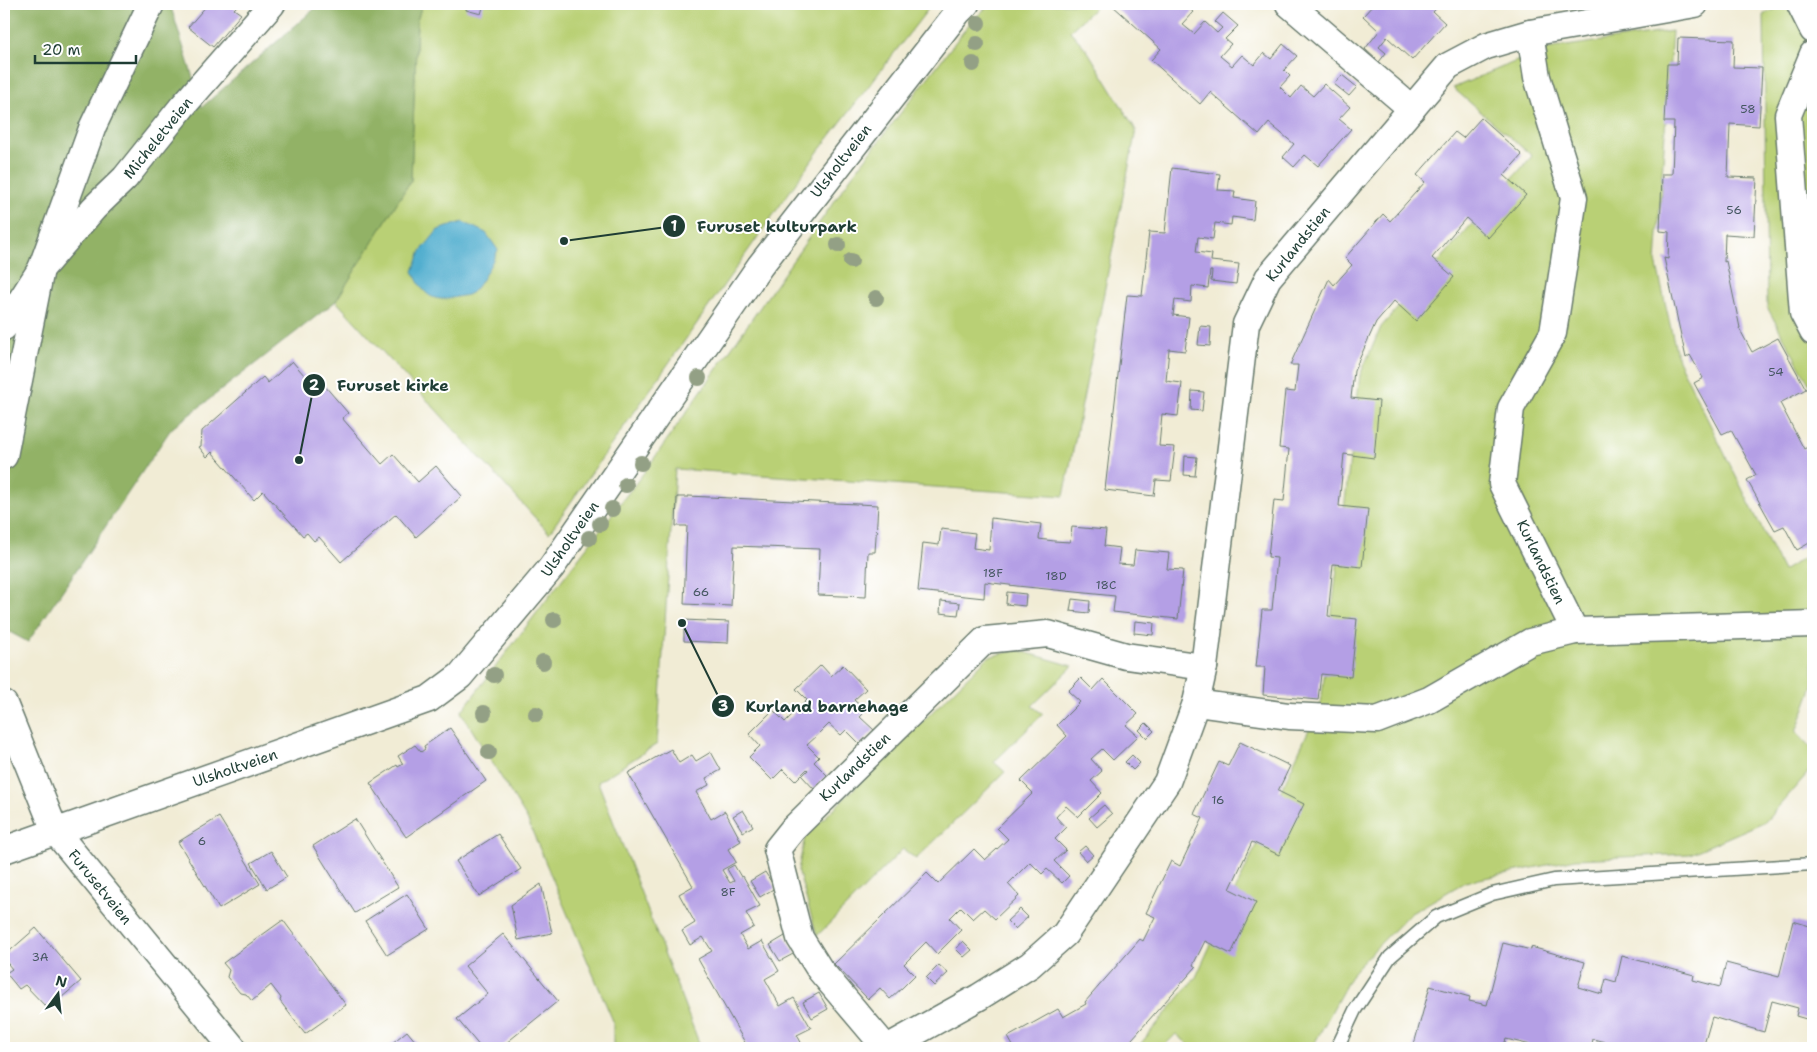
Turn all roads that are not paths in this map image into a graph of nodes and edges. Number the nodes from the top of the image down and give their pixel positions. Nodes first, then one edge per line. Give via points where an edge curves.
1 (152, 4) edge
2 (272, 4) edge
3 (966, 4) edge
4 (1289, 4) edge
5 (1696, 4) edge
6 (1800, 4) edge
7 (1813, 30) edge
8 (1530, 33) junction
9 (1813, 54) edge
10 (1412, 109) junction
11 (40, 269) junction
12 (4, 327) edge
13 (1813, 332) edge
14 (4, 456) edge
15 (1813, 624) edge
16 (1575, 631) junction
17 (1204, 667) junction
18 (1196, 703) junction
19 (4, 704) edge
20 (55, 831) junction
21 (4, 850) edge
22 (1813, 864) edge
23 (233, 1048) edge
24 (887, 1048) edge
25 (1337, 1048) edge

1 - 11 street, Micheletveien via 93,126
2 - 11 street, Micheletveien via 125,178
3 - 20 street, Ulsholtveien via 760,266 551,568 460,676 429,699
4 - 10 street
5 - 8 street, Kurlandstien
6 - 7 street
8 - 10 street, Kurlandstien via 1486,46 1448,66
8 - 16 street, Kurlandstien via 1537,77 1574,198 1553,332 1511,408 1502,484
9 - 13 street via 1788,115 1803,313
10 - 17 street, Kurlandstien via 1268,278 1246,324
11 - 12 street, Micheletveien
11 - 14 street
15 - 16 street
16 - 18 street via 1530,642 1429,700 1377,720 1289,716
17 - 18 street, Kurlandstien
17 - 24 street, Kurlandstien via 1126,656 1048,634 985,640 793,829 777,849 800,938 820,970
18 - 24 street, Kurlandstien via 1167,782 1065,934 1021,970 979,997
19 - 20 street, Furusetveien
20 - 21 street, Ulsholtveien
20 - 23 street, Furusetveien
22 - 25 lane via 1554,880 1492,894 1436,917 1390,957 1355,1010

